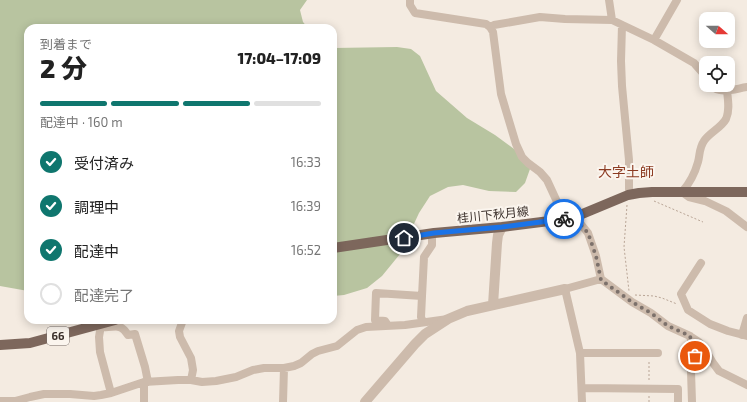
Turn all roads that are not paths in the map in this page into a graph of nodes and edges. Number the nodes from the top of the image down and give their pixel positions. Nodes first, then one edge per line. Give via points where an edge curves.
1 (410, 0) edge
2 (609, 0) edge
3 (677, 0) edge
4 (612, 20) junction
5 (622, 25) junction
6 (490, 27) junction
7 (654, 40) junction
8 (699, 69) edge
9 (747, 87) edge
10 (735, 89) edge
11 (727, 92) edge
12 (682, 192) junction
13 (747, 192) edge
14 (629, 195) junction
15 (570, 218) junction
16 (502, 227) junction
17 (747, 227) edge
18 (432, 234) junction
19 (337, 247) edge
20 (701, 264) dead end
21 (601, 280) junction
22 (566, 289) junction
23 (422, 296) junction
24 (493, 304) junction
25 (747, 318) edge
26 (448, 319) junction
27 (423, 322) junction
28 (106, 324) edge
29 (182, 324) edge
30 (101, 326) junction
31 (389, 326) junction
32 (690, 336) junction
33 (745, 336) edge
34 (0, 345) edge
35 (580, 353) junction
36 (654, 353) road end
37 (284, 368) junction
38 (192, 380) junction
39 (146, 382) junction
40 (747, 385) edge
41 (582, 388) junction
42 (691, 388) junction
43 (678, 389) junction
44 (111, 393) junction
45 (31, 399) edge
46 (0, 401) edge
47 (144, 402) edge
48 (283, 402) edge
49 (365, 402) edge
50 (582, 402) edge
51 (678, 402) edge
52 (692, 402) edge

1 - 6 street via 415,13 486,24
2 - 4 street
3 - 7 street
4 - 5 street
4 - 6 street via 540,17
5 - 7 street
5 - 14 street via 622,86 629,160
6 - 15 street via 493,32 501,94 516,144 522,157 547,180
7 - 8 street via 694,63
9 - 10 street
11 - 12 street via 726,119 701,145 694,174
12 - 13 main road, 桂川下秋月線
12 - 14 main road, 桂川下秋月線
12 - 17 street via 726,211
14 - 15 main road, 桂川下秋月線
15 - 16 main road, 桂川下秋月線
15 - 21 street via 588,233
16 - 18 main road, 桂川下秋月線
16 - 24 street via 497,243
18 - 19 main road, 桂川下秋月線
18 - 23 street via 432,245 424,257
20 - 33 street via 681,294 688,310 710,324
21 - 22 street
21 - 32 street via 628,296 668,326
22 - 24 street
22 - 35 street
23 - 27 street
23 - 31 street via 376,294 375,320 385,321
24 - 26 street
25 - 33 street
26 - 27 street
26 - 49 street via 415,344
27 - 31 street
28 - 30 main road, 66
29 - 38 street via 180,337 191,358
30 - 34 main road, 66 via 30,343
30 - 39 street via 121,327 128,334 135,334 145,367
30 - 44 street via 100,352
31 - 37 street via 366,326 337,346 312,354 301,363
32 - 40 street via 703,346 719,371
32 - 42 street via 695,356 691,371
35 - 36 street
35 - 41 street
37 - 38 street via 253,370 216,381
37 - 48 street
38 - 39 street
39 - 44 street
39 - 47 street
41 - 43 street
41 - 50 street
42 - 43 street
42 - 52 street
43 - 51 street
44 - 45 street via 94,396 44,394
45 - 46 street

